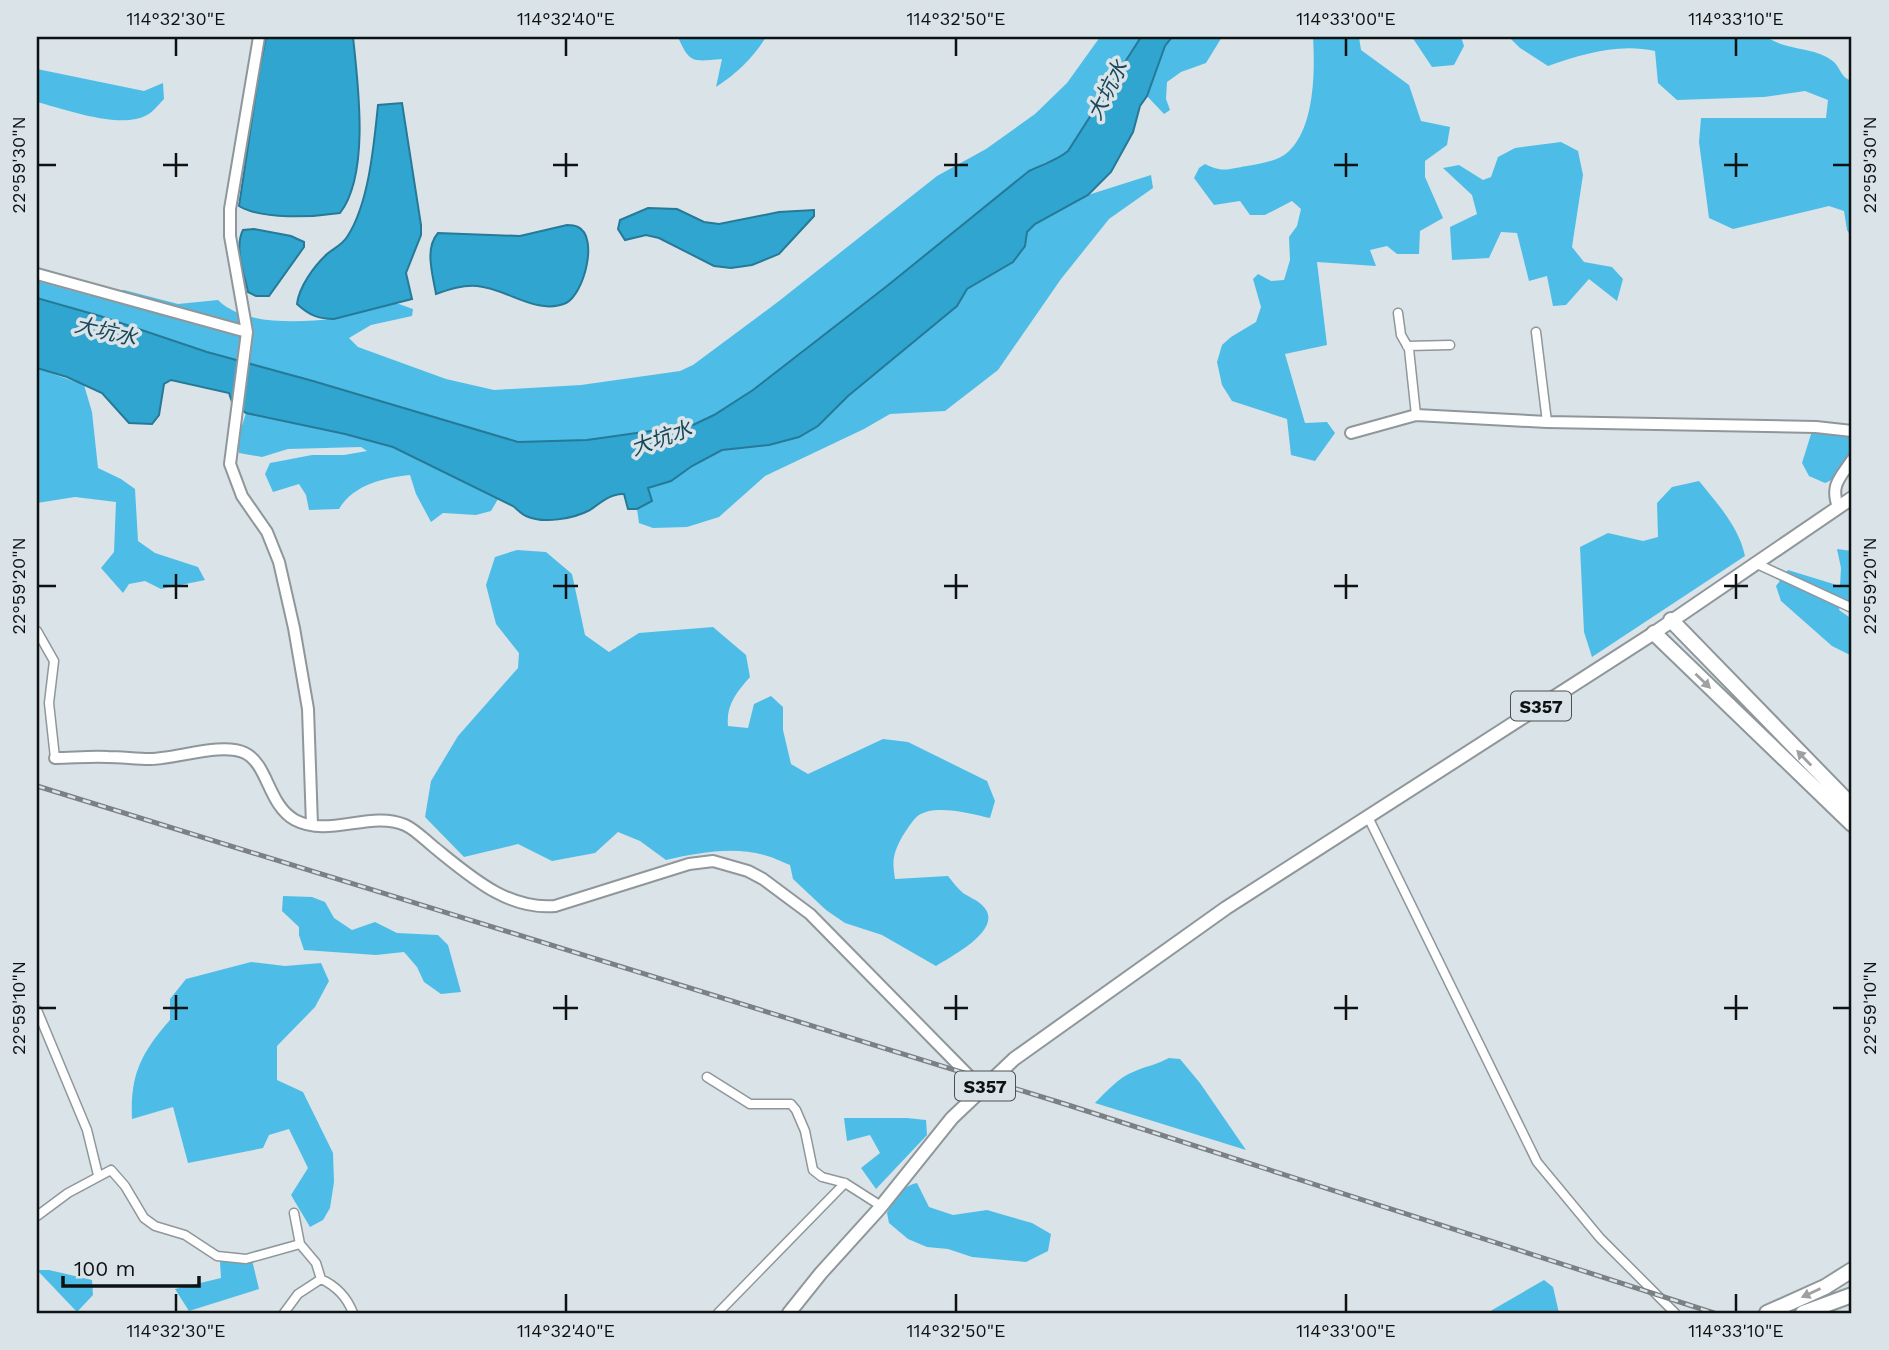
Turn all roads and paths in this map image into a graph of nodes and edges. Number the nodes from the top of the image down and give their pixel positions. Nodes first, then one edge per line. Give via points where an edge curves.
1 (259, 37) edge
2 (37, 274) edge
3 (1398, 313) dead end
4 (247, 332) junction
5 (1536, 332) dead end
6 (1450, 345) dead end
7 (1407, 346) junction
8 (1416, 415) junction
9 (1547, 422) junction
10 (1852, 431) edge
11 (1351, 433) dead end
12 (1852, 460) edge
13 (1852, 498) edge
14 (1838, 507) junction
15 (1755, 563) junction
16 (1852, 608) edge
17 (1671, 620) junction
18 (37, 631) edge
19 (1654, 633) junction
20 (55, 758) joint
21 (1852, 806) edge
22 (1368, 817) junction
23 (1852, 824) edge
24 (312, 825) junction
25 (37, 1010) edge
26 (707, 1077) dead end
27 (982, 1089) junction
28 (98, 1175) junction
29 (845, 1183) junction
30 (881, 1206) junction
31 (294, 1213) dead end
32 (37, 1216) edge
33 (300, 1244) junction
34 (1852, 1270) edge
35 (320, 1279) junction
36 (1852, 1295) edge
37 (284, 1313) edge
38 (354, 1313) edge
39 (718, 1313) edge
40 (789, 1313) edge
41 (1675, 1313) edge
42 (1767, 1313) edge
43 (1803, 1313) edge

1 - 4 street via 230,209 230,236
2 - 4 street
3 - 7 street
4 - 24 street via 230,464 242,496 267,532 279,562 294,628 308,709
5 - 9 street
6 - 7 street
7 - 8 street
8 - 9 street
8 - 11 street
9 - 10 street
12 - 14 street via 1836,485
13 - 14 main road, S357
14 - 15 main road, S357
15 - 16 street
15 - 17 main road, S357
17 - 19 main road, S357
21 -> 17 highway
18 - 20 street via 54,661 49,703
19 - 22 main road, S357
19 -> 23 highway
20 - 24 street via 152,759 229,750 244,753 258,764 270,792 285,811
22 - 27 main road, S357 via 1226,908 1014,1059
22 - 41 street via 1537,1162 1600,1238
24 - 27 street via 385,820 404,825 479,883 539,908 689,864 713,861 748,871 810,914
25 - 28 street via 87,1130
26 - 29 street via 750,1104 791,1104 805,1131 813,1170
27 - 30 main road, S357 via 952,1118
28 - 32 street
28 - 33 street via 111,1170 144,1218 185,1235 217,1256 246,1259
29 - 30 street
29 - 39 street
30 - 40 main road, S357
31 - 33 street
33 - 35 street via 316,1263
34 -> 42 highway
35 - 37 street via 298,1294
35 - 38 street via 340,1291
36 - 43 highway

